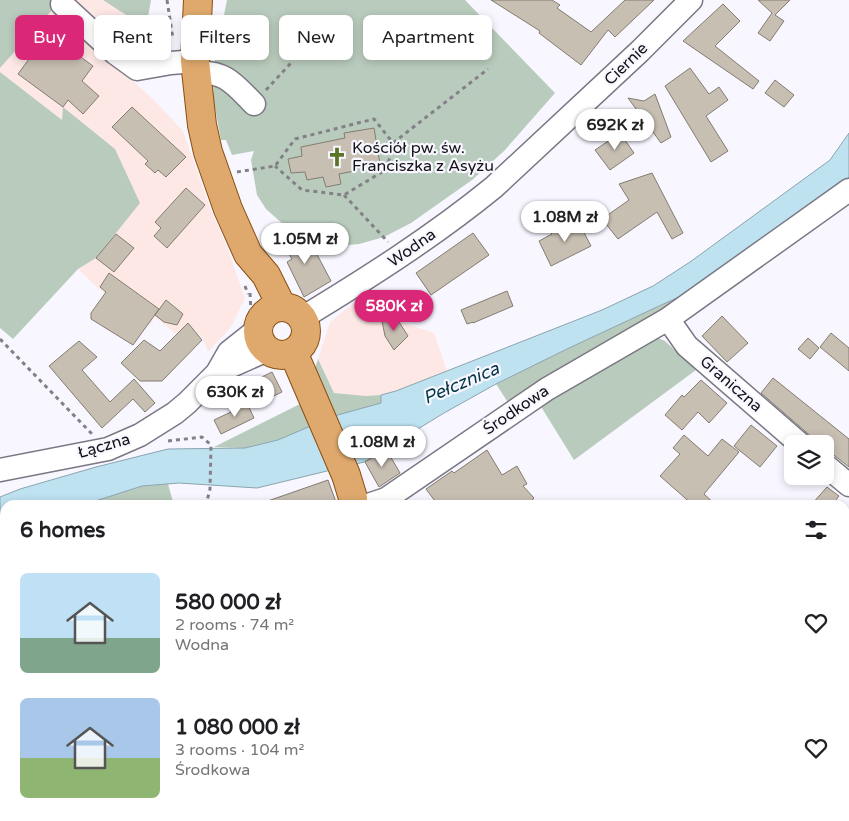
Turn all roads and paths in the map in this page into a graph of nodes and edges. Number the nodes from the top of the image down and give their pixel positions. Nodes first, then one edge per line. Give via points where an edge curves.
1 (167, 0) edge
2 (198, 0) edge
3 (691, 0) edge
4 (62, 4) dead end
5 (290, 63) dead end
6 (187, 66) junction
7 (488, 69) dead end
8 (254, 104) joint
9 (393, 143) junction
10 (515, 168) joint
11 (849, 190) edge
12 (344, 195) junction
13 (400, 256) junction
14 (325, 304) junction
15 (668, 319) junction
16 (283, 332) junction
17 (0, 339) edge
18 (790, 435) edge
19 (97, 439) dead end
20 (164, 441) dead end
21 (0, 470) edge
22 (834, 472) edge
23 (849, 485) edge
24 (207, 500) edge
25 (353, 500) edge
26 (383, 500) edge

1 - 6 path via 173,40 169,53
2 - 6 main road
3 - 10 street, Ciernie
4 - 6 street via 137,69
5 - 8 path
6 - 8 street via 226,78
6 - 16 main road via 208,152 248,254 252,281
7 - 9 path
9 - 12 path via 387,169
9 - 12 path via 374,119 295,138 275,166 302,190
10 - 13 street, Wodna via 474,204
11 - 15 street
12 - 13 path
13 - 14 street, Wodna
14 - 16 street, Wodna
14 - 16 path via 331,314 320,325
15 - 18 street, Graniczna via 687,346
15 - 26 street, Środkowa via 547,389
16 - 21 street, Łączna via 246,359 217,373 175,413 140,435 108,449
16 - 25 main road via 346,475
17 - 19 path
20 - 24 path via 202,436 210,445
22 - 23 street

